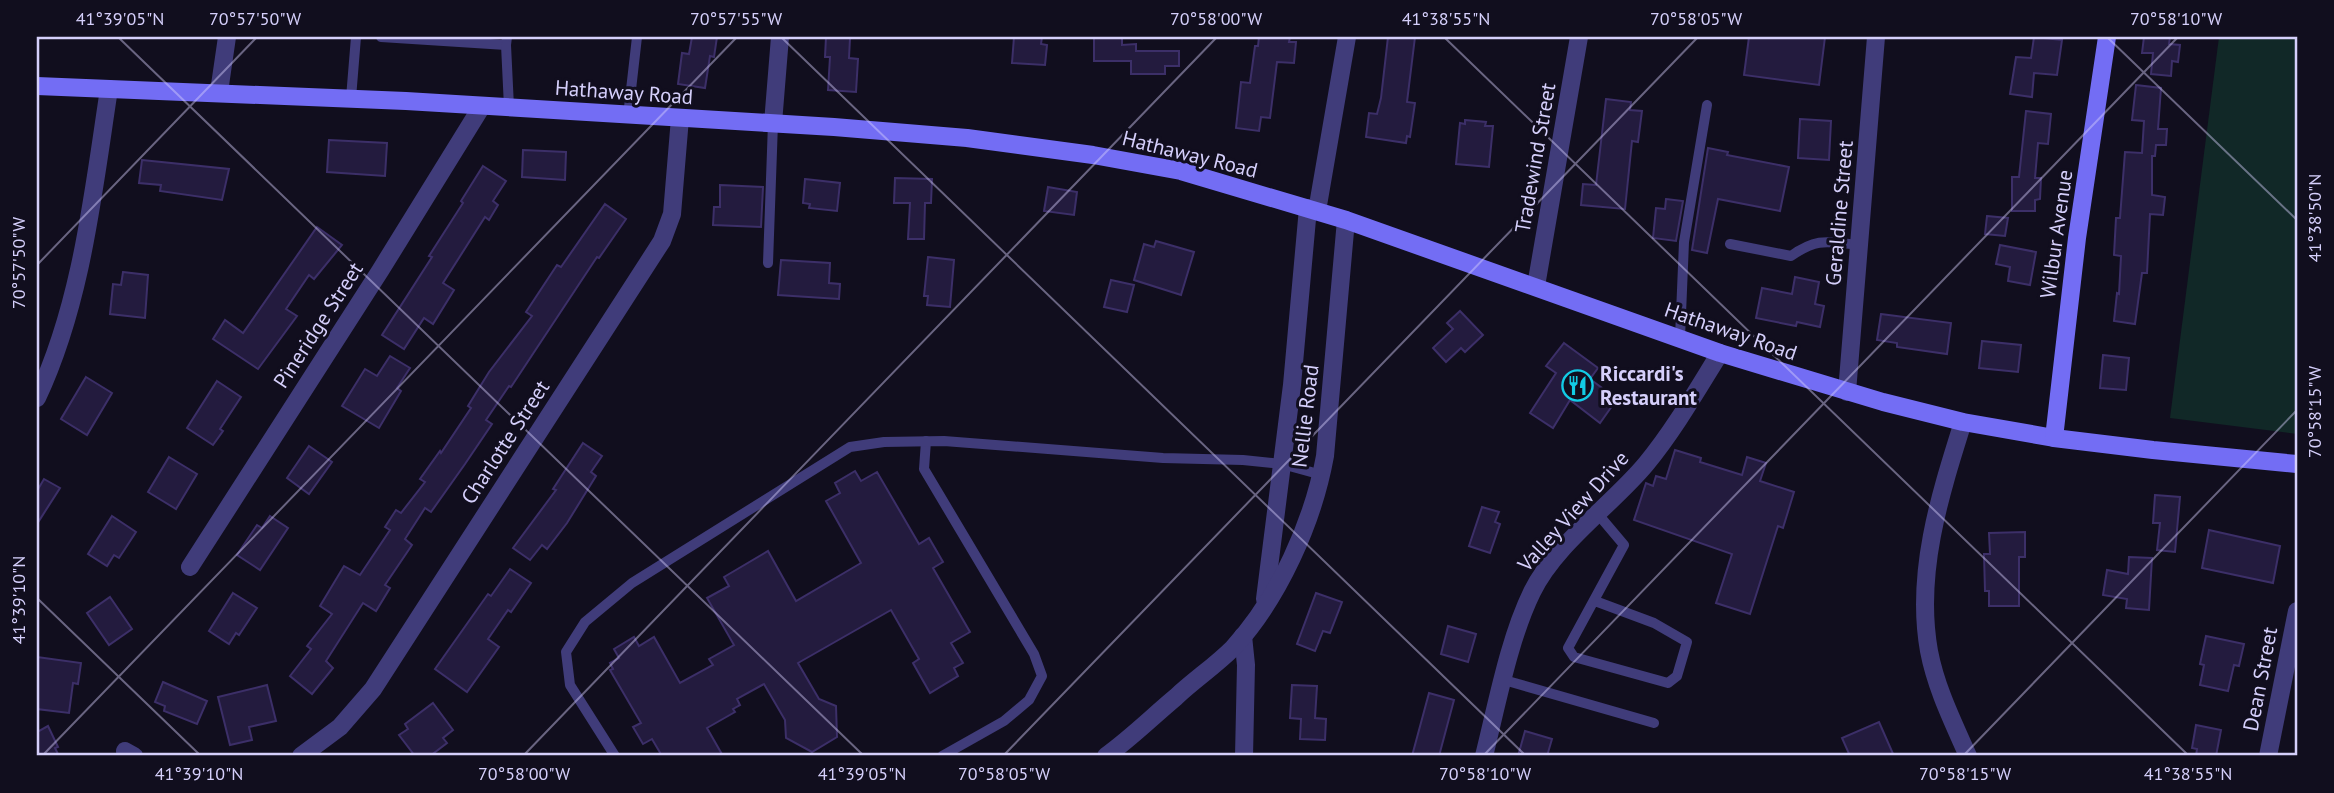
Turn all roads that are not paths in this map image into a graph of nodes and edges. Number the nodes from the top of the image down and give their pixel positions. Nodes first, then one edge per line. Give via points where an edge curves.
1 (227, 37) edge
2 (356, 37) edge
3 (381, 37) edge
4 (637, 37) edge
5 (780, 37) edge
6 (1347, 37) edge
7 (1579, 37) edge
8 (1876, 37) edge
9 (2107, 37) edge
10 (506, 41) edge
11 (37, 86) edge
12 (109, 89) junction
13 (219, 92) junction
14 (351, 98) junction
15 (1707, 105) dead end
16 (482, 106) junction
17 (509, 107) junction
18 (628, 116) junction
19 (680, 118) junction
20 (773, 123) junction
21 (1312, 210) junction
22 (1346, 220) junction
23 (1730, 244) dead end
24 (1859, 245) junction
25 (768, 263) dead end
26 (1536, 286) junction
27 (1680, 338) junction
28 (1720, 353) junction
29 (1847, 392) junction
30 (37, 398) edge
31 (1963, 422) junction
32 (2054, 438) junction
33 (926, 441) junction
34 (1282, 464) junction
35 (2297, 464) edge
36 (1322, 475) junction
37 (1597, 513) junction
38 (190, 567) dead end
39 (1595, 601) junction
40 (1264, 606) junction
41 (2297, 611) edge
42 (1243, 636) junction
43 (1504, 680) junction
44 (1654, 723) dead end
45 (301, 756) edge
46 (615, 756) edge
47 (942, 756) edge
48 (1106, 756) edge
49 (1244, 756) edge
50 (1484, 756) edge
51 (1968, 756) edge
52 (2268, 756) edge

1 - 13 street
2 - 14 lane
3 - 10 lane
4 - 18 lane
5 - 20 street
6 - 21 street, Nellie Road
7 - 26 street, Tradewind Street
8 - 24 street, Geraldine Street
9 - 32 main road, Wilbur Avenue
10 - 17 lane
11 - 12 main road, Hathaway Road
12 - 13 main road, Hathaway Road
12 - 30 street via 75,290
13 - 14 main road, Hathaway Road
14 - 16 main road, Hathaway Road
15 - 27 lane via 1684,242
16 - 17 main road, Hathaway Road
16 - 38 street, Pineridge Street
17 - 18 main road, Hathaway Road
18 - 19 main road, Hathaway Road
19 - 20 main road, Hathaway Road
19 - 45 street, Charlotte Street via 672,214 662,241 373,689 340,727
20 - 21 main road, Hathaway Road via 926,134 1093,155 1181,172
20 - 25 lane
21 - 22 main road, Hathaway Road
21 - 34 street, Nellie Road
22 - 26 main road, Hathaway Road
22 - 36 street, Nellie Road
23 - 24 lane via 1791,256 1821,241
24 - 29 street, Geraldine Street
26 - 27 main road, Hathaway Road
27 - 28 main road, Hathaway Road
28 - 29 main road, Hathaway Road
28 - 37 street, Valley View Drive via 1672,429
29 - 31 main road, Hathaway Road
31 - 32 main road, Hathaway Road
31 - 51 street via 1930,544 1925,604 1937,683
32 - 35 main road, Hathaway Road
33 - 34 lane
33 - 46 lane via 850,447 632,583 585,622 566,652 570,685
33 - 47 lane via 924,469 1034,654 1042,676 1029,700 1004,721
34 - 36 lane
34 - 40 street, Nellie Road
36 - 40 street, Nellie Road via 1292,561
37 - 39 lane via 1624,545
37 - 43 street, Valley View Drive via 1533,590
39 - 39 lane via 1568,648 1574,657 1668,683 1677,676 1688,642 1654,623
40 - 42 street, Nellie Road
41 - 52 street, Dean Street
42 - 48 street, Nellie Road
42 - 49 street
43 - 44 lane
43 - 50 street, Valley View Drive

